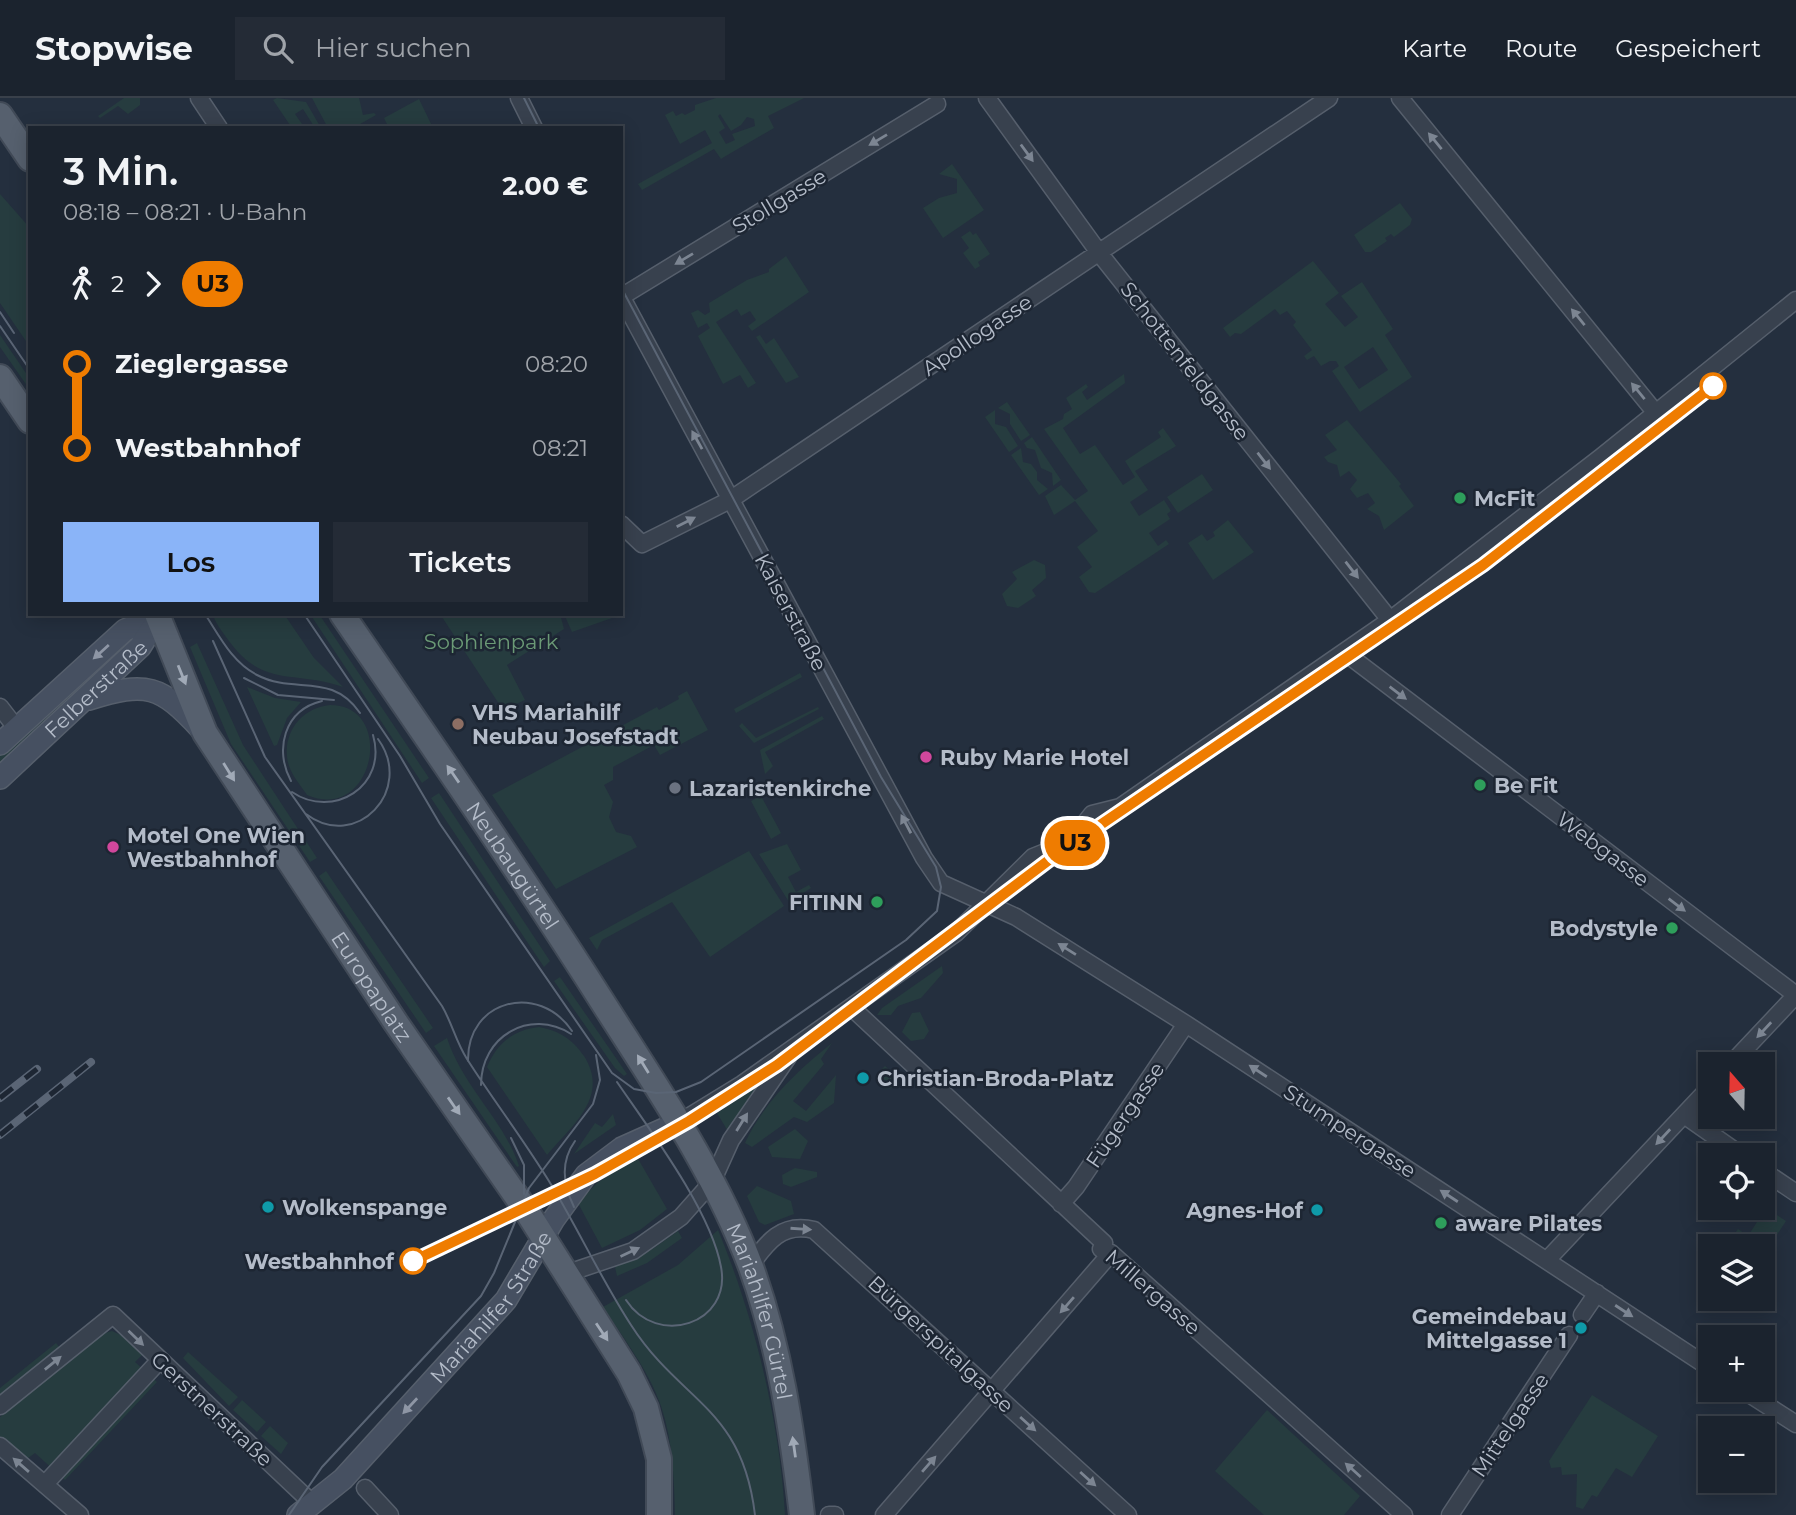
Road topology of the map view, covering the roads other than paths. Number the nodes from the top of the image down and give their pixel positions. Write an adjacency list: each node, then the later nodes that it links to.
1 (199, 98): 8 (street)
2 (519, 98): 9 (street)
3 (987, 98): 11 (street, Schottenfeldgasse, one-way to 11)
4 (1329, 98): 11 (street, Apollogasse)
5 (1400, 98): 16 (street, one-way to 5)
6 (937, 104): 12 (street, Stollgasse, one-way to 12)
7 (0, 115): 10 (main road)
8 (218, 126)
9 (533, 126)
10 (28, 156)
11 (1100, 254): 18 (street, Apollogasse); 24 (street, Schottenfeldgasse, one-way to 24)
12 (623, 296)
13 (1796, 300): 16 (street, Mariahilfer Straße)
14 (623, 301): 18 (street, Kaiserstraße, one-way to 14)
15 (0, 377): 17 (main road)
16 (1655, 412): 24 (street, Mariahilfer Straße)
17 (28, 418)
18 (730, 500): 19 (street, Apollogasse, one-way to 18); 32 (street, Kaiserstraße, one-way to 18)
19 (623, 526)
20 (157, 616): 28 (main road, Felberstraße, one-way to 28)
21 (158, 616): 26 (main road, Felberstraße)
22 (159, 616): 29 (main road, Europaplatz, one-way to 29)
23 (343, 616): 40 (main road, Neubaugürtel, one-way to 23)
24 (1390, 620): 25 (street, Mariahilfer Straße)
25 (1344, 652): 32 (street, Mariahilfer Straße); 33 (street, Webgasse, one-way to 33)
26 (85, 700): 29 (main road, Europaplatz); 31 (main road, Felberstraße)
27 (0, 707): 28 (street)
28 (17, 729): 30 (main road, Felberstraße)
29 (205, 733): 46 (main road, Europaplatz, one-way to 46)
30 (0, 744)
31 (0, 778)
32 (985, 903): 34 (street, Mariahilfer Straße); 35 (street, Stumpergasse, one-way to 32)
33 (1796, 995): 37 (street, one-way to 37)
34 (851, 1007): 36 (street, Mariahilfer Straße); 45 (street, Millergasse)
35 (1186, 1024): 45 (street, Fügergasse); 48 (street, Stumpergasse, one-way to 35)
36 (795, 1046): 40 (street, Mariahilfer Straße); 43 (street, Mariahilfer Straße, one-way to 36)
37 (1742, 1052)
38 (1698, 1100): 39 (street)
39 (1684, 1115): 41 (street); 48 (street, one-way to 48)
40 (680, 1122): 43 (main road, Mariahilfer Gürtel); 46 (main road, Mariahilfer Straße)
41 (1724, 1143)
42 (1775, 1179): 44 (street)
43 (712, 1182): 49 (main road, Mariahilfer Gürtel); 50 (street, Mariahilfer Straße, one-way to 43)
44 (1796, 1193)
45 (1061, 1204): 47 (street, Millergasse)
46 (542, 1238): 50 (main road); 63 (main road, Mariahilfer Straße, one-way to 63)
47 (1111, 1253): 56 (street, one-way to 56); 70 (street, Millergasse, one-way to 47)
48 (1547, 1260): 51 (street, Stumpergasse)
49 (750, 1266): 56 (street, Bürgerspitalgasse, one-way to 56); 67 (main road, Mariahilfer Gürtel, one-way to 49)
50 (565, 1275): 66 (main road, one-way to 66)
51 (1597, 1293): 52 (street); 55 (street, Stumpergasse, one-way to 55)
52 (1582, 1315)
53 (1569, 1335): 71 (street, Mittelgasse)
54 (160, 1360): 58 (street, Gerstnerstraße, one-way to 54); 61 (street); 63 (street, Gerstnerstraße)
55 (1698, 1360)
56 (993, 1392): 68 (street, one-way to 56); 69 (street, Bürgerspitalgasse, one-way to 69)
57 (1762, 1402): 59 (street)
58 (0, 1406)
59 (1796, 1424)
60 (0, 1446): 61 (street, one-way to 60)
61 (45, 1484): 64 (street)
62 (365, 1488): 65 (street)
63 (305, 1509)
64 (80, 1515)
65 (390, 1515)
66 (659, 1515)
67 (803, 1515)
68 (884, 1515)
69 (1128, 1515)
70 (1404, 1515)
71 (1450, 1515)

